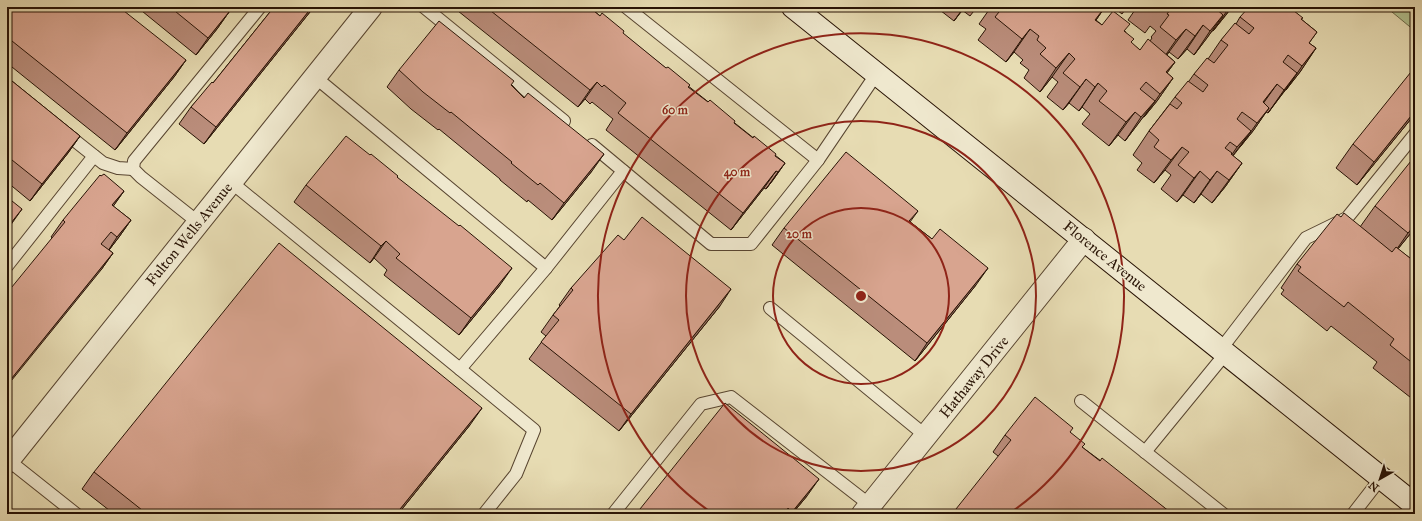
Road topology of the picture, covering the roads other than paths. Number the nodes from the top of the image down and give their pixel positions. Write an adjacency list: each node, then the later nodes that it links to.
1 (260, 7): 14 (lane)
2 (371, 7): 7 (street, Fulton Wells Avenue)
3 (424, 7): 9 (lane)
4 (626, 7): 13 (lane)
5 (794, 7): 6 (street, Florence Avenue)
6 (877, 73): 13 (lane); 18 (street, Florence Avenue)
7 (315, 77): 16 (street, Fulton Wells Avenue); 20 (lane)
8 (54, 123): 12 (lane)
9 (570, 127)
10 (1415, 134): 22 (lane)
11 (582, 137): 15 (lane)
12 (94, 156): 14 (lane); 19 (lane)
13 (818, 160): 15 (lane)
14 (133, 169): 17 (lane)
15 (623, 171): 20 (lane)
16 (231, 182): 17 (street, Fulton Wells Avenue); 23 (lane)
17 (199, 222): 27 (street, Fulton Wells Avenue)
18 (1084, 239): 22 (street, Florence Avenue); 25 (street, Hathaway Drive)
19 (7, 266)
20 (546, 268): 23 (lane)
21 (770, 308): 25 (lane)
22 (1223, 351): 26 (lane); 28 (street, Florence Avenue)
23 (460, 369): 32 (lane)
24 (1081, 401): 26 (lane)
25 (926, 436): 30 (street, Hathaway Drive)
26 (1145, 452): 34 (lane)
27 (8, 461): 31 (lane)
28 (1382, 478): 29 (street, Florence Avenue); 35 (lane)
29 (1415, 505)
30 (866, 509): 33 (lane)
31 (76, 514)
32 (484, 514)
33 (613, 514)
34 (1224, 514)
35 (1353, 514)

